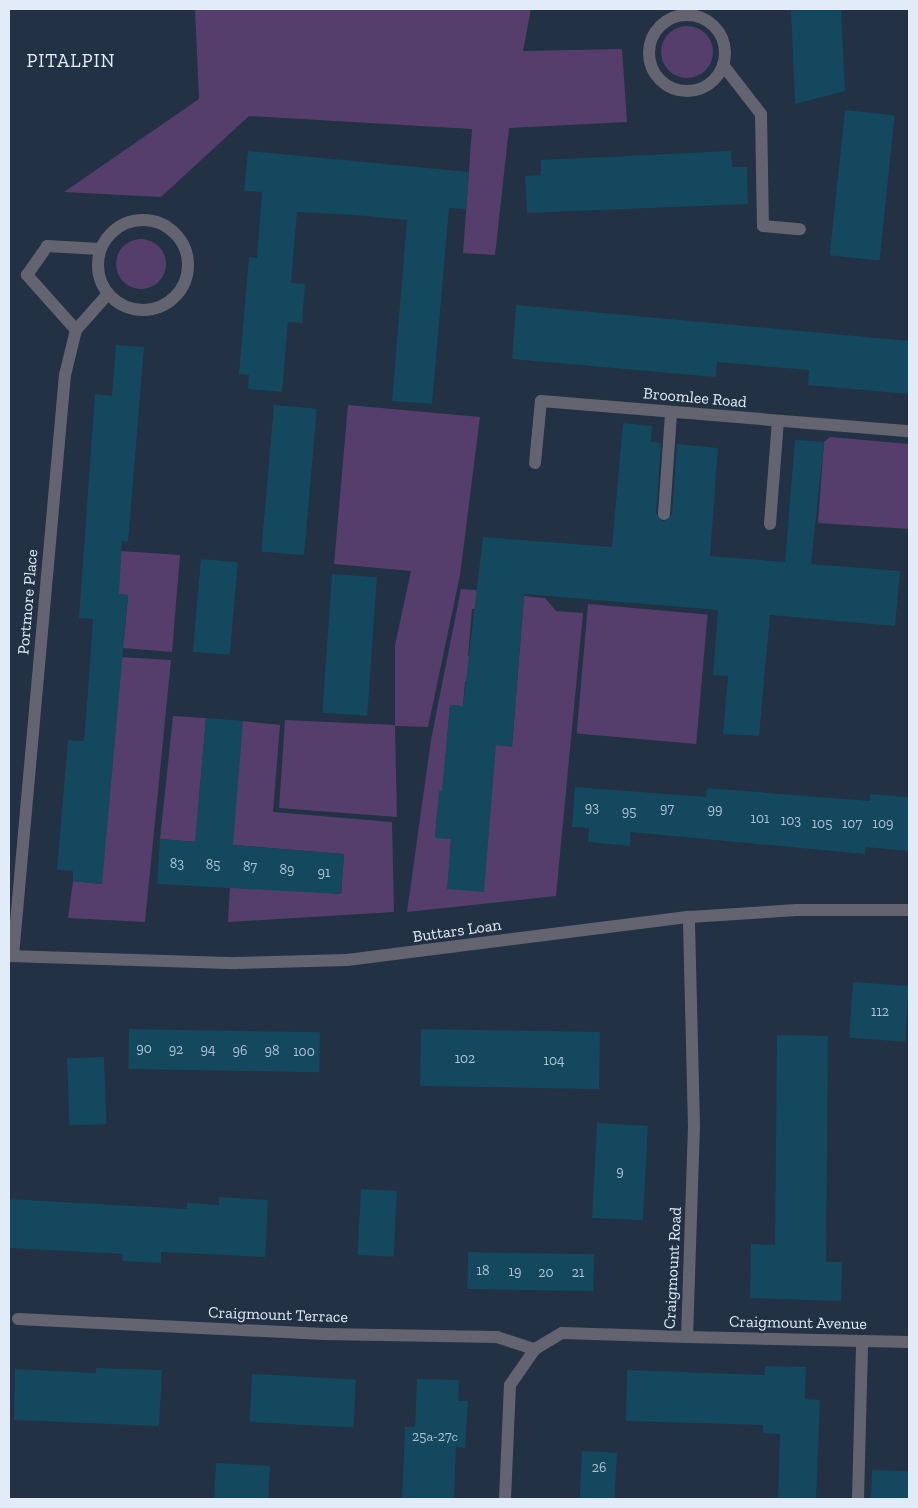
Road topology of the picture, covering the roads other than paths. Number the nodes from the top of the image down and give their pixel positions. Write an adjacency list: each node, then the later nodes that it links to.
1 (714, 9): 2 (street)
2 (710, 22): 3 (street); 3 (street)
3 (724, 65): 4 (street)
4 (800, 229)
5 (100, 249): 6 (street); 6 (street); 7 (street)
6 (108, 294): 7 (street, Portmore Place)
7 (76, 330): 16 (street, Portmore Place)
8 (671, 413): 9 (street, Broomlee Road); 11 (street, Broomlee Road); 12 (street)
9 (778, 421): 10 (street, Broomlee Road); 13 (street)
10 (909, 432)
11 (535, 463)
12 (664, 514)
13 (770, 524)
14 (909, 910): 15 (street, Buttars Loan)
15 (689, 917): 16 (street, Buttars Loan); 18 (street, Craigmount Road)
16 (11, 956)
17 (18, 1319): 21 (street, Craigmount Terrace)
18 (687, 1338): 19 (street, Craigmount Avenue); 21 (street, Craigmount Road)
19 (862, 1341): 20 (street, Craigmount Avenue); 23 (street)
20 (909, 1342)
21 (535, 1349): 22 (street, Craigmount Road)
22 (505, 1499)
23 (858, 1499)

